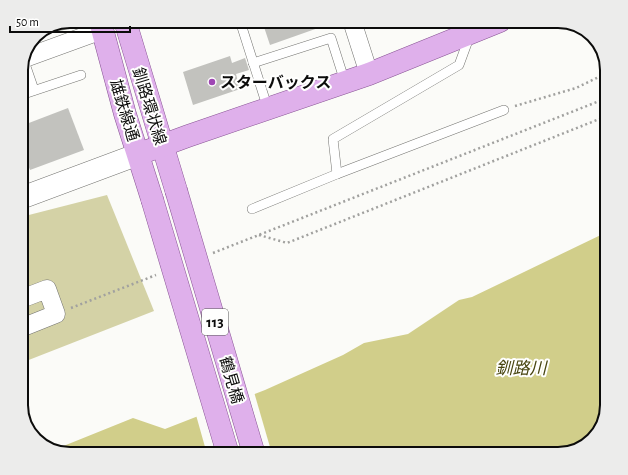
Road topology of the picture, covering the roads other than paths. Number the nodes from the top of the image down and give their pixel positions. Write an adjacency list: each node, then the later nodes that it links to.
1 (96, 28): 8 (street)
2 (102, 28): 19 (main road, 雄鉄線通 / 113)
3 (127, 28): 18 (main road, 釧路環状線 / 113)
4 (242, 28): 9 (lane)
5 (354, 28): 12 (street)
6 (482, 28): 7 (main road)
7 (471, 32): 12 (main road); 20 (lane)
8 (30, 56)
9 (253, 63): 13 (lane); 16 (lane)
10 (28, 73): 14 (lane)
11 (81, 74): 14 (lane)
12 (369, 74): 13 (main road)
13 (345, 82): 16 (main road)
14 (34, 90): 15 (lane)
15 (28, 92)
16 (268, 109): 18 (main road)
17 (504, 110): 20 (lane)
18 (162, 145): 19 (main road); 21 (main road, 釧路環状線 / 113)
19 (138, 154): 22 (street); 23 (main road, 雄鉄線通 / 113)
20 (337, 174): 24 (lane)
21 (176, 190): 28 (main road, 鶴見橋 / 113, bridge)
22 (28, 195)
23 (152, 199): 27 (main road, 鶴見橋 / 113, bridge)
24 (252, 209)
25 (28, 297): 26 (street)
26 (28, 325)
27 (226, 447)
28 (252, 447)

